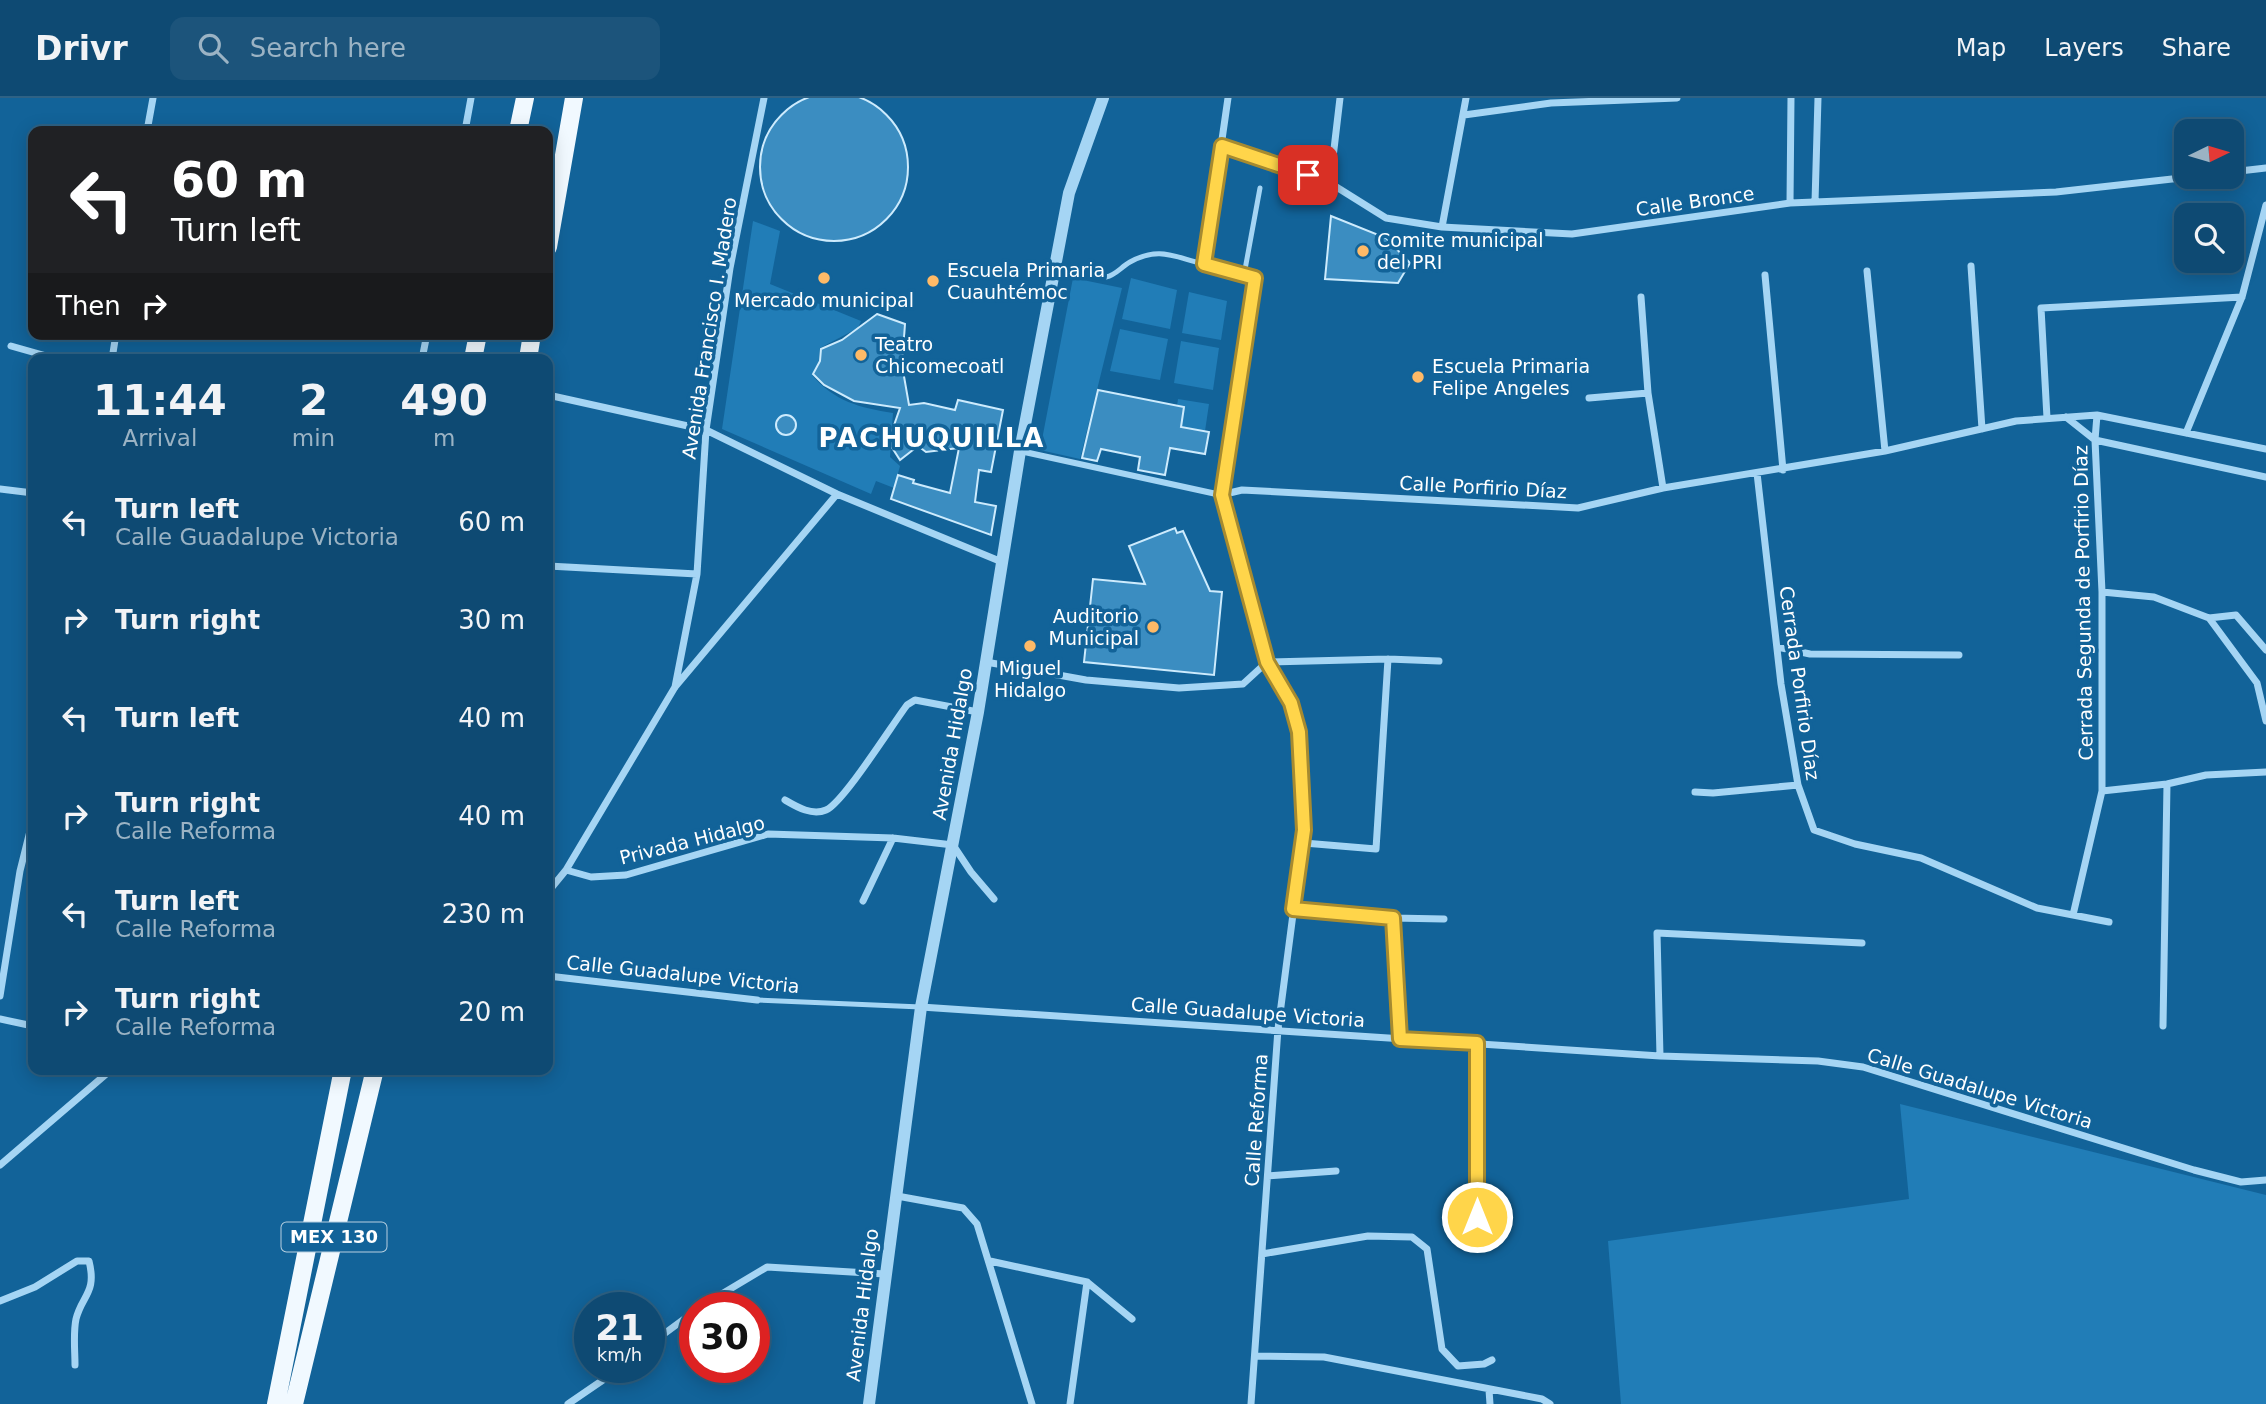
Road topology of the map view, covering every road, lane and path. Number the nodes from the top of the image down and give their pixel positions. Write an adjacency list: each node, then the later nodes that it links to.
1 (153, 98): 14 (street)
2 (471, 98): 15 (street)
3 (525, 98): 16 (main road)
4 (574, 98): 26 (main road)
5 (764, 98): 45 (street, Avenida Francisco I. Madero)
6 (1103, 98): 29 (street, Avenida Hidalgo)
7 (1228, 98): 17 (street)
8 (1340, 98): 21 (street)
9 (1466, 98): 13 (street)
10 (1677, 98): 13 (street)
11 (1791, 98): 24 (street)
12 (1818, 98): 23 (street)
13 (1464, 115): 27 (street)
14 (148, 126)
15 (466, 126)
16 (519, 126)
17 (1222, 146): 21 (street, Calle Bronce); 28 (street)
18 (2266, 168): 19 (street)
19 (2244, 171)
20 (2174, 179): 23 (street, Calle Bronce)
21 (1329, 183): 27 (street, Calle Bronce)
22 (1259, 188): 32 (lane)
23 (1815, 202): 24 (street, Calle Bronce)
24 (1790, 203): 27 (street, Calle Bronce)
25 (2266, 205): 35 (street)
26 (553, 218)
27 (1442, 227)
28 (1204, 264): 29 (lane); 32 (street)
29 (1056, 266): 49 (street, Avenida Hidalgo)
30 (1971, 266): 44 (street)
31 (1867, 271): 50 (street)
32 (1244, 275): 58 (street, Calle Reforma)
33 (1765, 275): 51 (street)
34 (1641, 297): 38 (street)
35 (2242, 297): 43 (street); 46 (street)
36 (11, 346): 37 (street)
37 (39, 354)
38 (1648, 393): 40 (street); 54 (street)
39 (553, 396): 45 (street)
40 (1589, 398)
41 (2097, 415): 42 (street, Calle Porfirio Díaz); 46 (street, Calle Porfirio Díaz); 47 (street, Cerrada Segunda de Porfirio Díaz)
42 (2066, 417): 43 (street, Calle Porfirio Díaz); 47 (street)
43 (2047, 418): 44 (street, Calle Porfirio Díaz)
44 (1982, 429): 50 (street, Calle Porfirio Díaz)
45 (706, 430): 57 (street); 61 (street, Avenida Francisco I. Madero)
46 (2186, 433): 48 (street, Calle Porfirio Díaz)
47 (2095, 440): 53 (street); 62 (street, Cerrada Segunda de Porfirio Díaz)
48 (2266, 449)
49 (1020, 451): 58 (street, Calle Porfirio Díaz); 59 (street, Avenida Hidalgo)
50 (1885, 451): 51 (street, Calle Porfirio Díaz)
51 (1783, 470): 52 (street, Calle Porfirio Díaz)
52 (1758, 473): 54 (street, Calle Porfirio Díaz); 64 (street, Cerrada Porfirio Díaz)
53 (2266, 478)
54 (1663, 488): 58 (street, Calle Porfirio Díaz)
55 (0, 489): 56 (street)
56 (28, 492)
57 (837, 494): 59 (street); 73 (street)
58 (1222, 495): 69 (street, Calle Reforma)
59 (1002, 562): 70 (street, Avenida Hidalgo)
60 (553, 566): 61 (street)
61 (697, 574): 73 (street, Avenida Francisco I. Madero)
62 (2102, 592): 63 (street); 79 (street, Cerrada Segunda de Porfirio Díaz)
63 (2209, 618): 65 (street); 72 (street)
64 (1777, 647): 66 (street); 78 (street, Cerrada Porfirio Díaz)
65 (2266, 650)
66 (1959, 655)
67 (1388, 659): 68 (street); 69 (street); 84 (street)
68 (1439, 661)
69 (1267, 662): 70 (street); 84 (street, Calle Reforma)
70 (986, 663): 74 (street, Avenida Hidalgo)
71 (2266, 682): 72 (street)
72 (2257, 683): 75 (street)
73 (675, 687): 86 (street)
74 (978, 712): 81 (street); 85 (street, Avenida Hidalgo)
75 (2266, 721)
76 (2266, 772): 77 (street)
77 (2167, 784): 79 (street); 102 (street)
78 (1797, 785): 80 (street); 91 (street, Cerrada Porfirio Díaz)
79 (2102, 791): 91 (street)
80 (1695, 792)
81 (785, 800)
82 (892, 838): 85 (street, Privada Hidalgo); 86 (street, Privada Hidalgo); 89 (street)
83 (28, 839): 97 (street)
84 (1304, 843): 90 (street, Calle Reforma)
85 (953, 845): 88 (street); 99 (street, Avenida Hidalgo)
86 (566, 870): 87 (street)
87 (553, 886)
88 (994, 899)
89 (863, 901)
90 (1293, 909): 92 (street); 103 (street, Calle Reforma)
91 (2073, 915): 94 (street)
92 (1393, 918): 93 (street); 104 (street)
93 (1444, 919)
94 (2109, 922)
95 (1862, 943): 106 (street)
96 (553, 977): 98 (street, Calle Guadalupe Victoria)
97 (0, 994)
98 (757, 1000): 99 (lane, Calle Guadalupe Victoria)
99 (921, 1007): 103 (street, Calle Guadalupe Victoria); 114 (street, Avenida Hidalgo)
100 (0, 1019): 101 (street)
101 (28, 1025)
102 (2163, 1026)
103 (1278, 1029): 104 (street, Calle Guadalupe Victoria); 112 (street, Calle Reforma)
104 (1400, 1039): 105 (street, Calle Guadalupe Victoria)
105 (1477, 1043): 106 (street, Calle Guadalupe Victoria); 115 (street)
106 (1660, 1056): 113 (street, Calle Guadalupe Victoria)
107 (105, 1075): 110 (street)
108 (342, 1075): 129 (main road, MEX 130)
109 (374, 1075): 130 (main road, MEX 130)
110 (0, 1165)
111 (1336, 1171): 112 (street)
112 (1268, 1176): 116 (street, Calle Reforma)
113 (2266, 1180)
114 (897, 1196): 117 (street); 118 (street, Avenida Hidalgo)
115 (1477, 1217)
116 (1262, 1254): 123 (street, Calle Reforma); 124 (street)
117 (990, 1261): 119 (street); 133 (street)
118 (885, 1274): 120 (street); 132 (street, Avenida Hidalgo)
119 (1087, 1282): 122 (street); 134 (street)
120 (725, 1292)
121 (0, 1301): 125 (street)
122 (1132, 1319)
123 (1255, 1356): 127 (street); 135 (street, Calle Reforma)
124 (1492, 1360)
125 (75, 1365)
126 (601, 1383): 128 (street)
127 (1489, 1390): 136 (street); 137 (street)
128 (577, 1401): 131 (street)
129 (276, 1404)
130 (294, 1404)
131 (568, 1404)
132 (869, 1404)
133 (1032, 1404)
134 (1070, 1404)
135 (1251, 1404)
136 (1490, 1404)
137 (1550, 1404)

